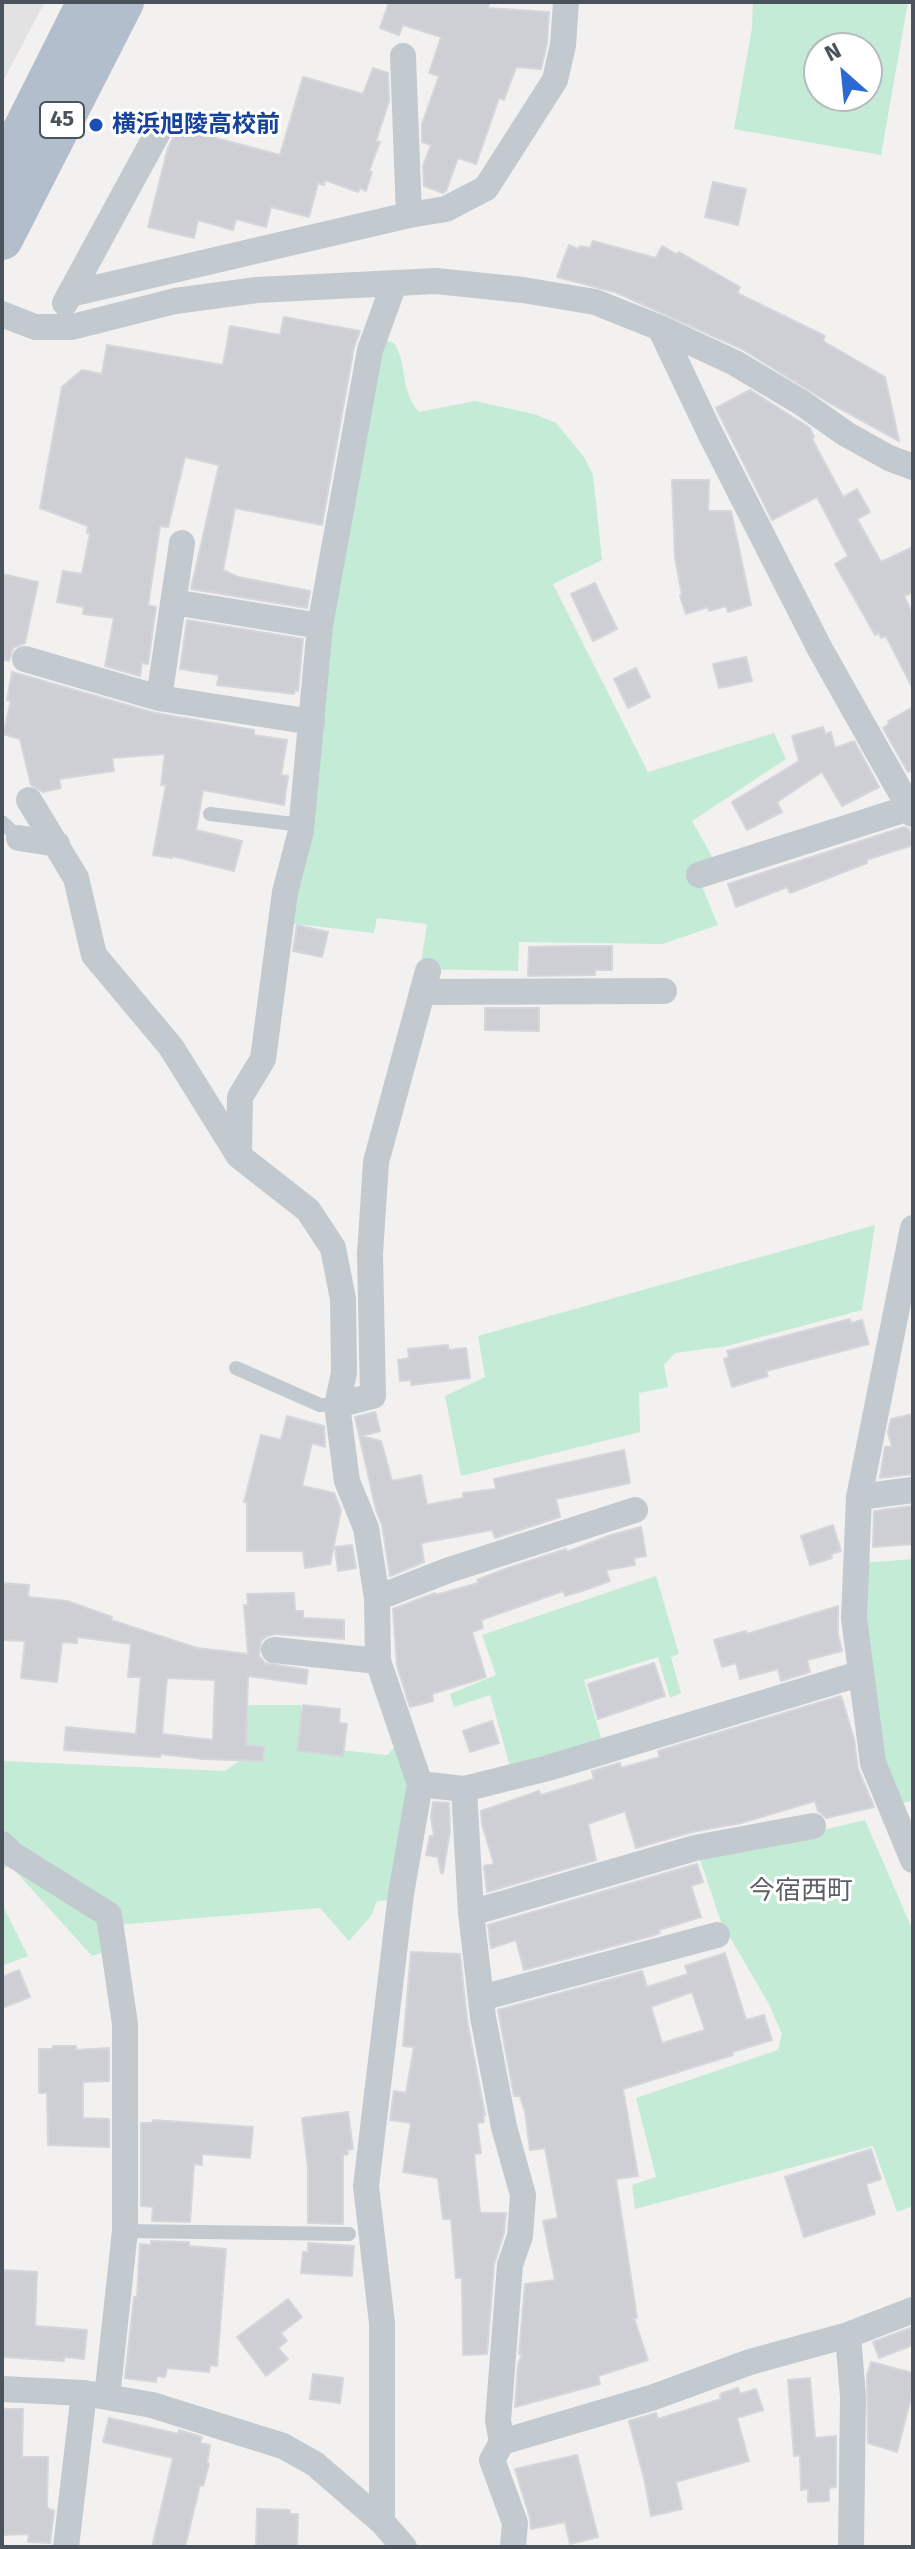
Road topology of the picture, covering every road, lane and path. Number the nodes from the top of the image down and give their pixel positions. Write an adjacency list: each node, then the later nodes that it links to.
1 (88, 2): 6 (main road, 45)
2 (123, 2): 8 (main road, 45)
3 (566, 2): 7 (street)
4 (403, 56): 7 (street)
5 (163, 123): 10 (street)
6 (2, 173)
7 (409, 215): 10 (street)
8 (2, 239)
9 (394, 284): 12 (street); 13 (street); 17 (street)
10 (70, 294): 12 (street)
11 (2, 314): 12 (street)
12 (52, 328)
13 (660, 328): 14 (street); 22 (street)
14 (913, 467)
15 (182, 543): 16 (street)
16 (173, 602): 17 (street); 19 (street)
17 (320, 626): 20 (street)
18 (25, 659): 19 (street)
19 (159, 698): 20 (street)
20 (312, 722): 24 (street)
21 (29, 800): 26 (street)
22 (911, 811): 27 (street)
23 (210, 814): 24 (lane)
24 (302, 825): 29 (street)
25 (10, 830): 26 (street)
26 (57, 844): 29 (street)
27 (699, 875)
28 (664, 991): 33 (street)
29 (239, 1156): 33 (street)
30 (913, 1228): 31 (street)
31 (907, 1279): 35 (street)
32 (236, 1368): 33 (lane)
33 (337, 1405): 37 (street)
34 (913, 1490): 35 (street)
35 (859, 1497): 40 (street)
36 (635, 1510): 37 (street)
37 (377, 1598): 39 (street)
38 (274, 1650): 39 (street)
39 (378, 1661): 41 (street)
40 (859, 1674): 42 (street); 45 (street)
41 (420, 1784): 42 (street); 56 (street)
42 (464, 1789): 46 (street)
43 (813, 1826): 46 (street)
44 (2, 1844): 49 (street)
45 (913, 1860)
46 (471, 1913): 48 (street)
47 (717, 1935): 48 (street)
48 (481, 1998): 55 (street)
49 (125, 2231): 50 (lane); 54 (street)
50 (349, 2234)
51 (913, 2310): 52 (street)
52 (848, 2335): 55 (street); 60 (street)
53 (2, 2389): 54 (street)
54 (95, 2395): 56 (street); 57 (street)
55 (502, 2442): 59 (street)
56 (382, 2522): 58 (street)
57 (66, 2547)
58 (404, 2547)
59 (513, 2547)
60 (851, 2547)

